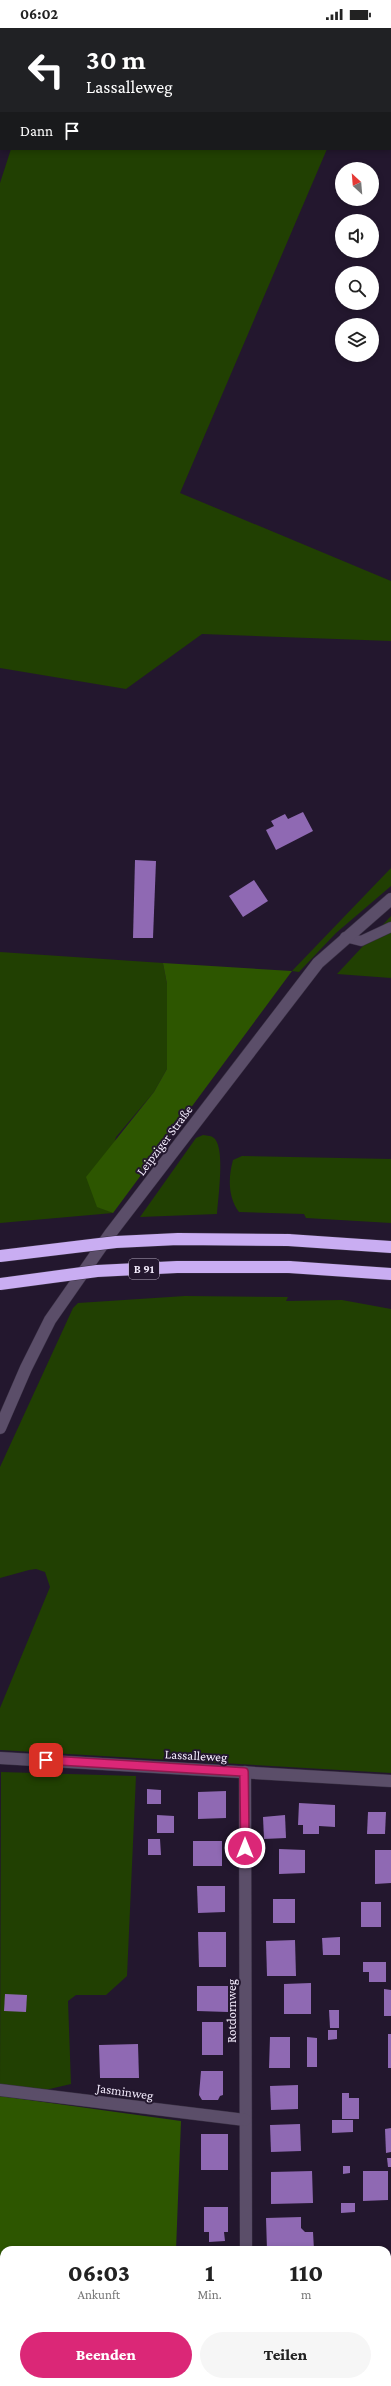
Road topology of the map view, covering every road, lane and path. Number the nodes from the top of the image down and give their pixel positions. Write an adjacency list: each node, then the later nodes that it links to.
1 (391, 898): 3 (street, Leipziger Straße)
2 (391, 927): 3 (lane)
3 (345, 937): 8 (street, Leipziger Straße)
4 (391, 1247): 5 (highway, B 91, bridge)
5 (0, 1256)
6 (391, 1274): 7 (highway, B 91, bridge)
7 (0, 1284)
8 (0, 1428)
9 (0, 1758): 10 (street, Lassalleweg)
10 (244, 1772): 11 (street, Lassalleweg); 13 (street, Rotdornweg)
11 (391, 1781)
12 (0, 2090): 13 (street, Jasminweg)
13 (245, 2120): 14 (street, Rotdornweg)
14 (246, 2246)

